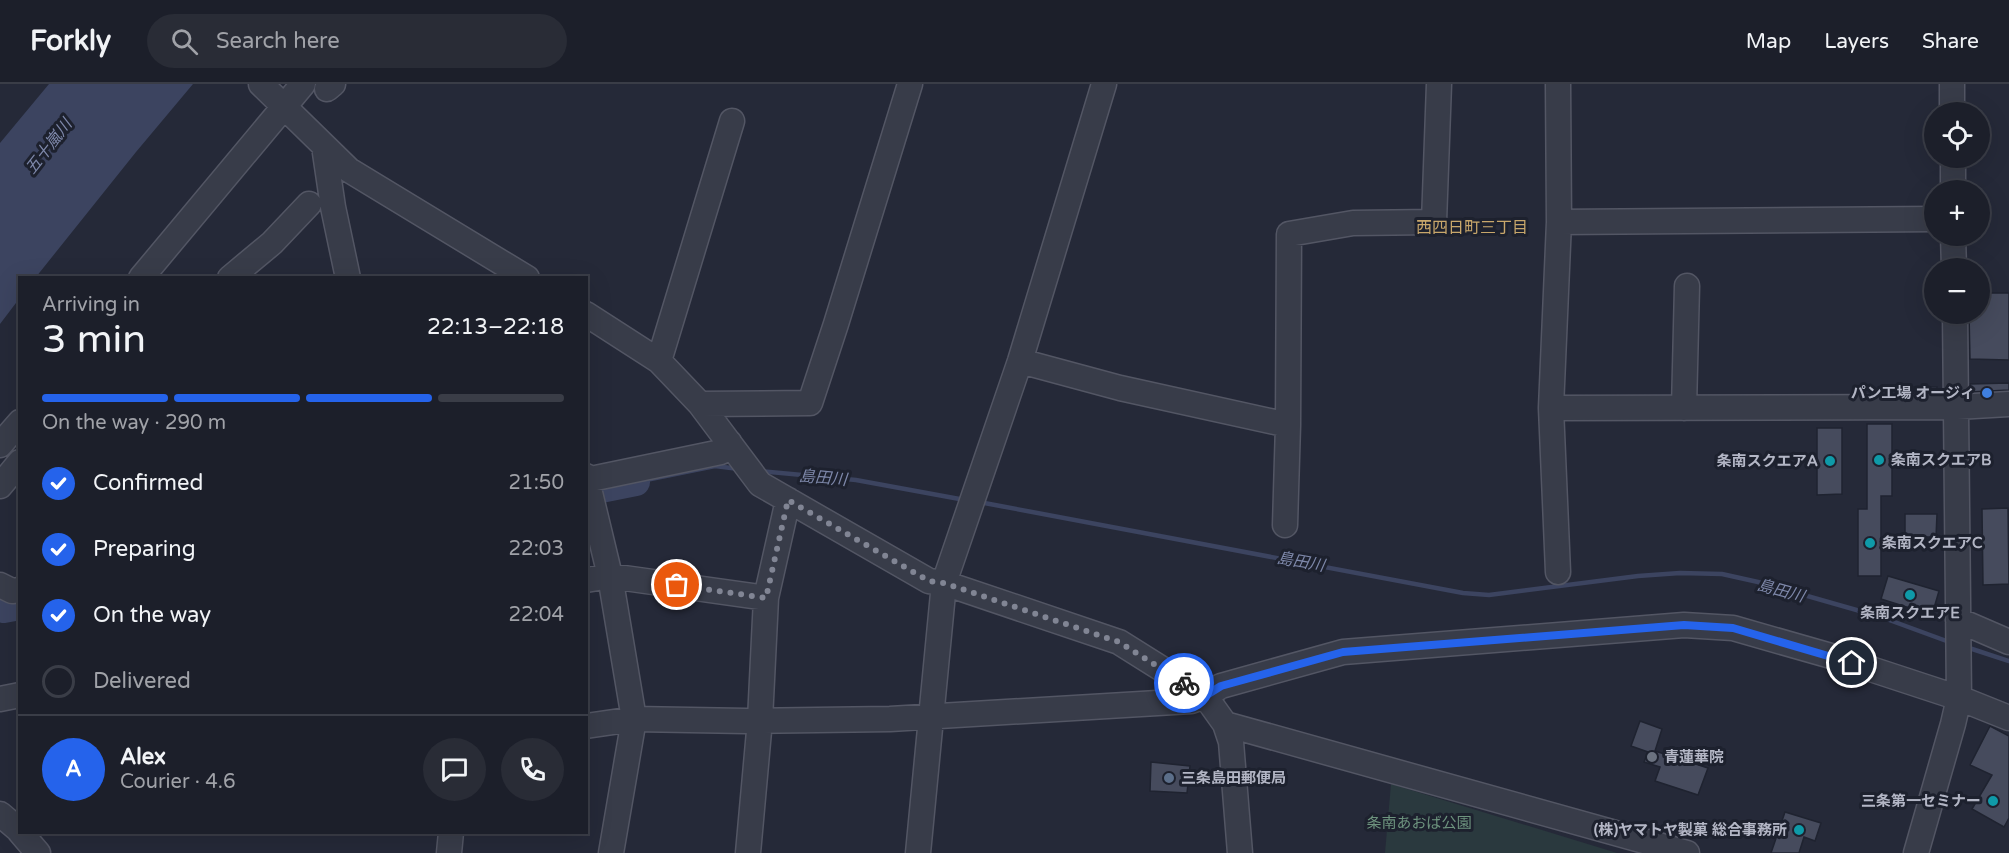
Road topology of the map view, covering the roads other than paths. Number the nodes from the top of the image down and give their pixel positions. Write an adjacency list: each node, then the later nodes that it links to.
1 (303, 84): 7 (street)
2 (910, 84): 23 (street)
3 (1104, 84): 22 (street)
4 (1439, 84): 29 (street)
5 (1558, 84): 13 (street)
6 (1952, 84): 8 (street)
7 (273, 97): 10 (street); 14 (street)
8 (1952, 102)
9 (732, 121): 21 (street)
10 (324, 146): 16 (street); 17 (street)
11 (309, 204): 15 (street)
12 (1924, 219): 13 (street)
13 (1559, 222): 26 (street)
14 (142, 276)
15 (232, 276)
16 (348, 276)
17 (524, 276)
18 (1687, 286): 27 (street)
19 (588, 317): 21 (street)
20 (1955, 324): 25 (street)
21 (659, 361): 23 (street)
22 (1020, 361): 29 (street); 41 (street)
23 (700, 404): 30 (street)
24 (2009, 404): 25 (street)
25 (1957, 406): 27 (street); 45 (street)
26 (1551, 408): 27 (street); 38 (street)
27 (1684, 408)
28 (18, 424): 31 (street)
29 (1288, 425): 37 (street)
30 (729, 442): 33 (street); 36 (street)
31 (0, 446)
32 (18, 463): 35 (street)
33 (588, 478)
34 (588, 482): 39 (street)
35 (0, 486)
36 (788, 500): 41 (street); 44 (street)
37 (1285, 525)
38 (1558, 572)
39 (610, 576): 40 (street); 44 (street); 53 (street)
40 (588, 580)
41 (944, 583): 48 (street); 51 (street)
42 (0, 585): 43 (street)
43 (18, 590)
44 (766, 598): 54 (street)
45 (1958, 620): 46 (street); 49 (street)
46 (2009, 642)
47 (18, 695): 50 (street)
48 (1205, 696): 49 (street); 51 (street); 55 (street)
49 (1959, 698): 52 (street); 66 (street)
50 (0, 699)
51 (931, 717): 54 (street); 63 (street)
52 (2009, 718)
53 (634, 719): 54 (street); 56 (street); 61 (street)
54 (760, 720): 62 (street)
55 (1225, 724): 64 (street); 65 (street)
56 (588, 726)
57 (22, 834): 59 (street)
58 (451, 834): 60 (street)
59 (38, 853)
60 (449, 853)
61 (611, 853)
62 (748, 853)
63 (918, 853)
64 (1240, 853)
65 (1687, 853)
66 (1916, 853)

